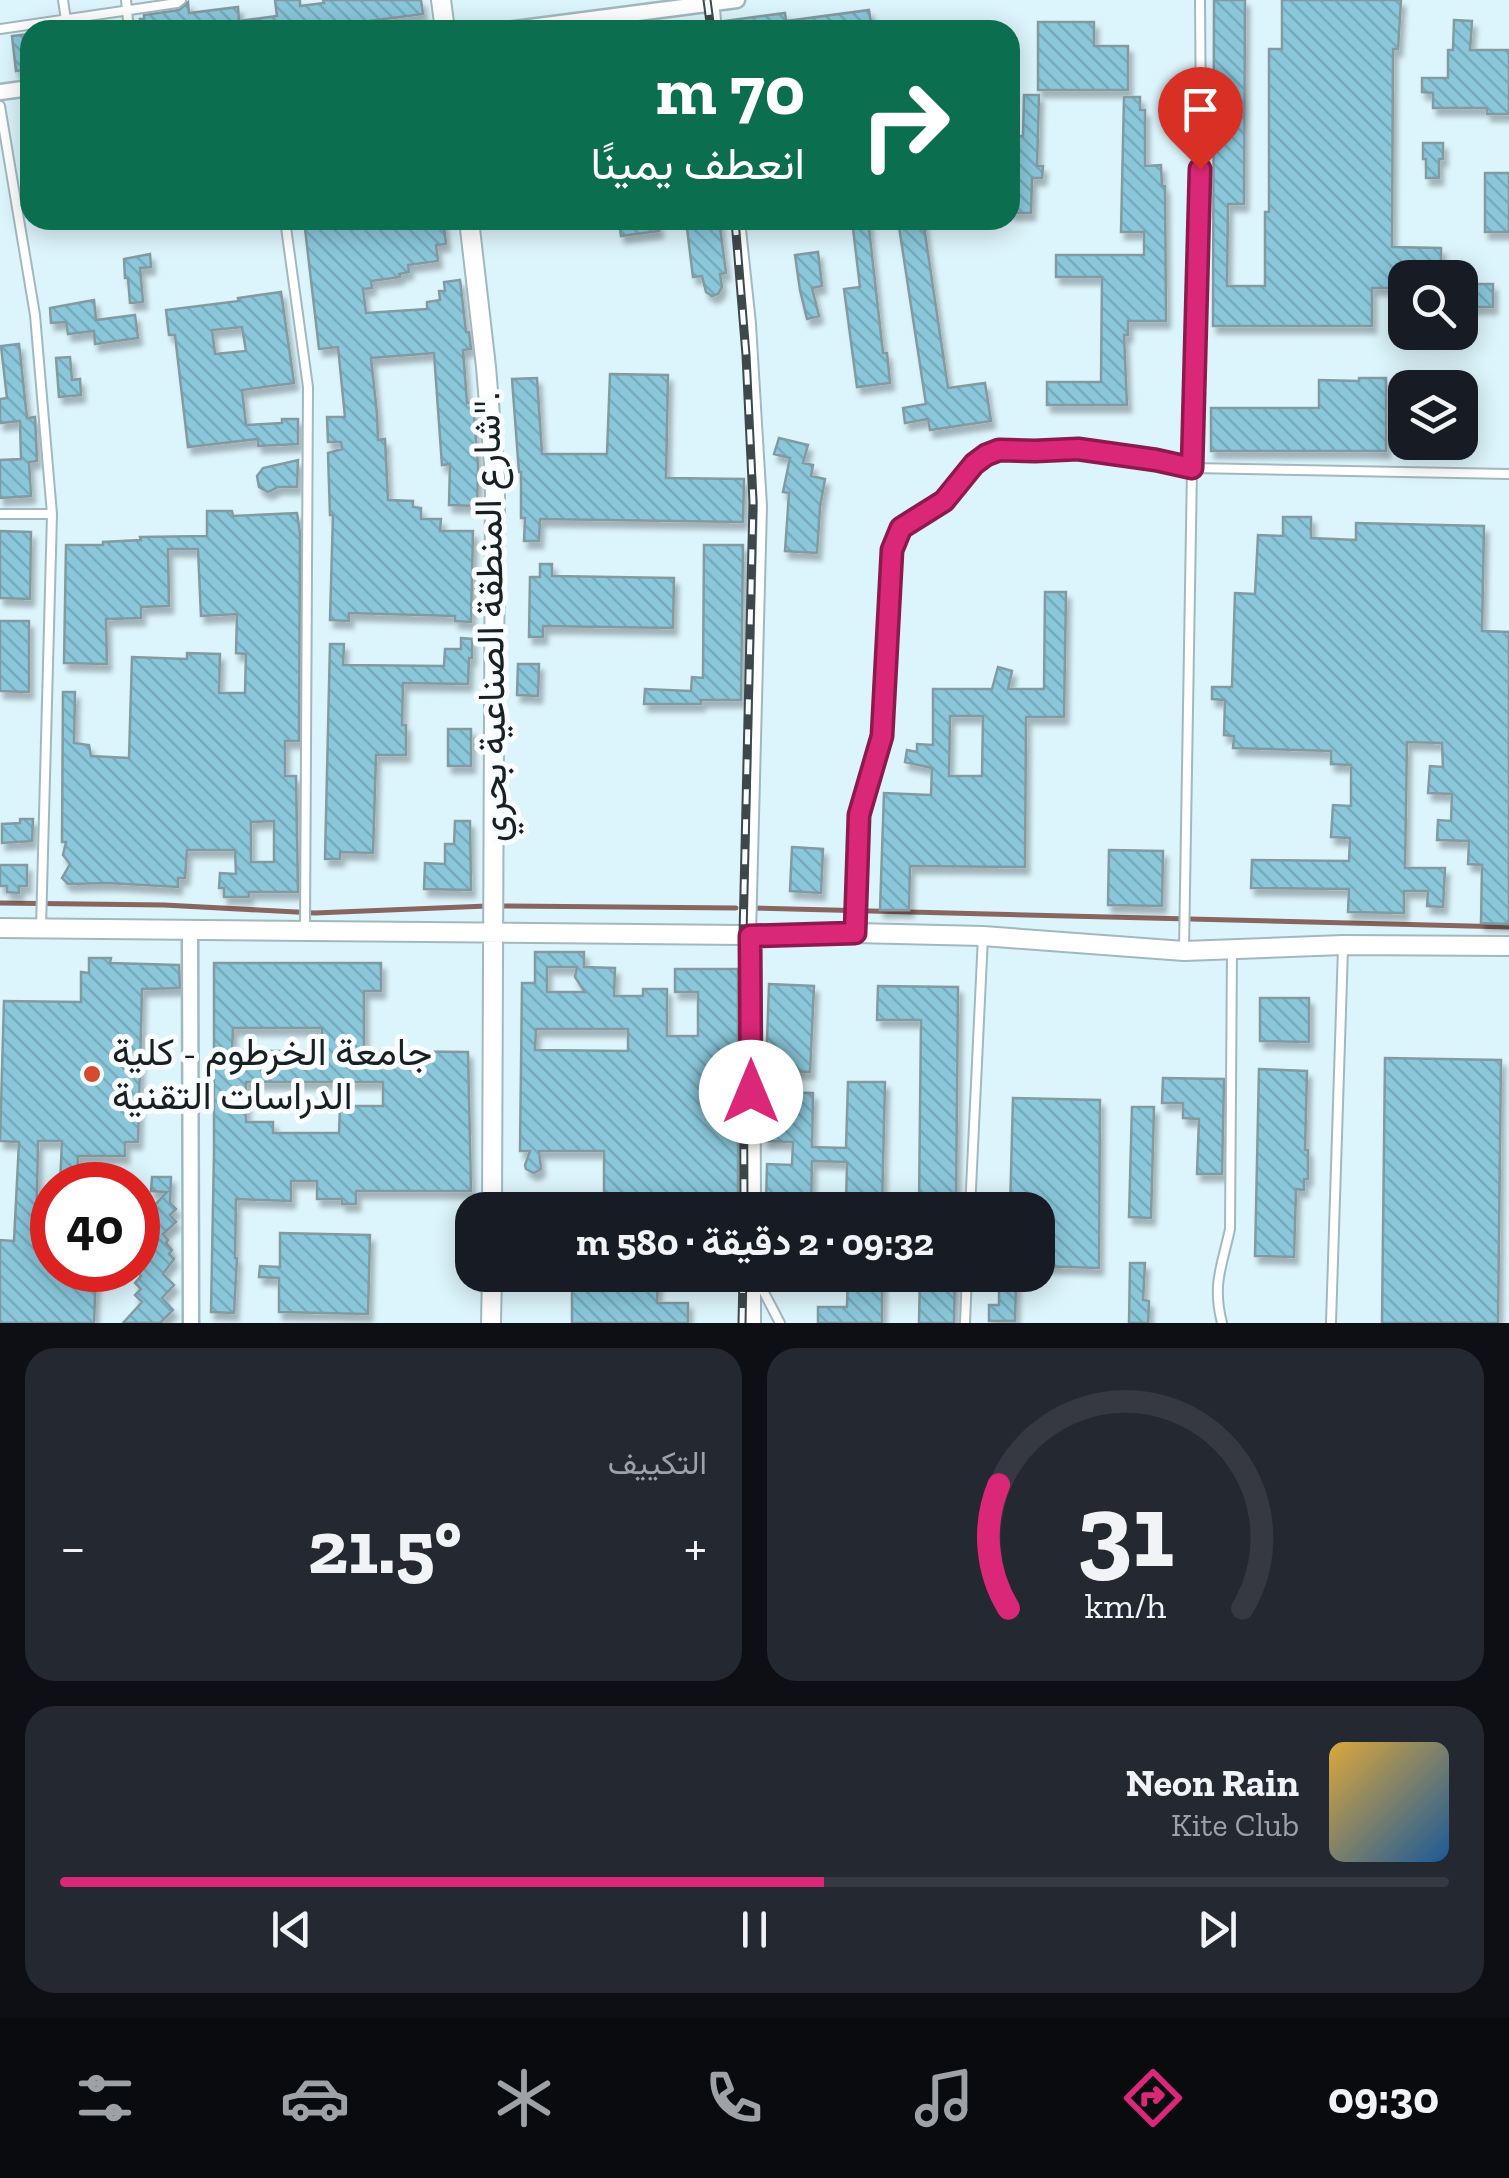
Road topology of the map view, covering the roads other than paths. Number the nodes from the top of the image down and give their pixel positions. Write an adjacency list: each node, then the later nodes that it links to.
1 (63, 0): 8 (lane)
2 (126, 0): 7 (lane)
3 (181, 0): 7 (lane)
4 (737, 0): 6 (street)
5 (1200, 0): 17 (lane)
6 (714, 2): 10 (street)
7 (128, 10): 8 (lane); 9 (lane)
8 (66, 20)
9 (128, 20)
10 (581, 20)
11 (0, 106): 12 (lane)
12 (20, 225)
13 (21, 230): 20 (lane)
14 (286, 230): 22 (lane)
15 (470, 230): 26 (street, شارع المنطقة الصناعية بحري".)
16 (741, 230): 27 (lane)
17 (1192, 468): 18 (lane); 23 (lane); 32 (lane)
18 (1509, 474)
19 (0, 514): 20 (lane)
20 (52, 514): 21 (lane)
21 (41, 920): 24 (street); 25 (street)
22 (306, 924): 25 (street); 26 (street)
23 (855, 925): 27 (street); 28 (street)
24 (0, 928)
25 (190, 931): 40 (street)
26 (492, 934): 27 (street); 33 (street, شارع المنطقة الصناعية بحري".)
27 (750, 936): 34 (street)
28 (984, 936): 32 (street); 35 (lane)
29 (1343, 945): 30 (street); 31 (street); 46 (lane)
30 (1509, 946)
31 (1232, 948): 32 (street); 45 (lane)
32 (1184, 951)
33 (492, 1192)
34 (751, 1192)
35 (971, 1192)
36 (492, 1292): 41 (street)
37 (752, 1292): 42 (street)
38 (763, 1292): 43 (lane)
39 (966, 1292): 44 (lane)
40 (191, 1323)
41 (492, 1323)
42 (751, 1323)
43 (780, 1323)
44 (965, 1323)
45 (1222, 1323)
46 (1331, 1323)

